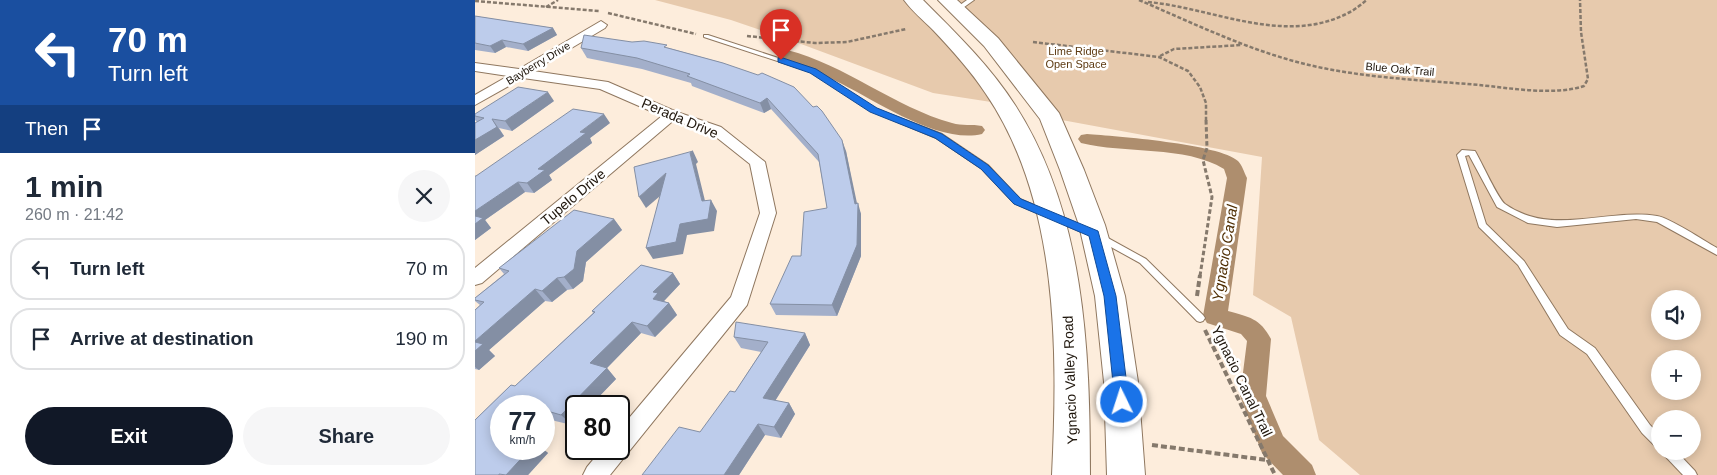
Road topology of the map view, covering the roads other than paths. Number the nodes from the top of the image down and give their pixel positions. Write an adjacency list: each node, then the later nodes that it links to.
1 (913, 0): 9 (highway, Ygnacio Valley Road)
2 (959, 3): 10 (highway)
3 (601, 25): 6 (street, Bayberry Drive)
4 (706, 36): 9 (lane)
5 (475, 68): 6 (street, Perada Drive)
6 (519, 73): 7 (street, Bayberry Drive); 8 (street, Perada Drive)
7 (475, 101)
8 (672, 116): 12 (street, Tupelo Drive); 14 (street, Perada Drive)
9 (1048, 214): 10 (lane); 20 (highway, Ygnacio Valley Road)
10 (1094, 234): 13 (lane); 16 (highway)
11 (1717, 252): 15 (lane)
12 (475, 278)
13 (1199, 318)
14 (630, 433)
15 (1651, 434)
16 (1126, 458)
17 (608, 460): 19 (street, Perada Drive)
18 (1677, 460): 21 (lane)
19 (595, 475)
20 (1071, 475)
21 (1691, 475)

